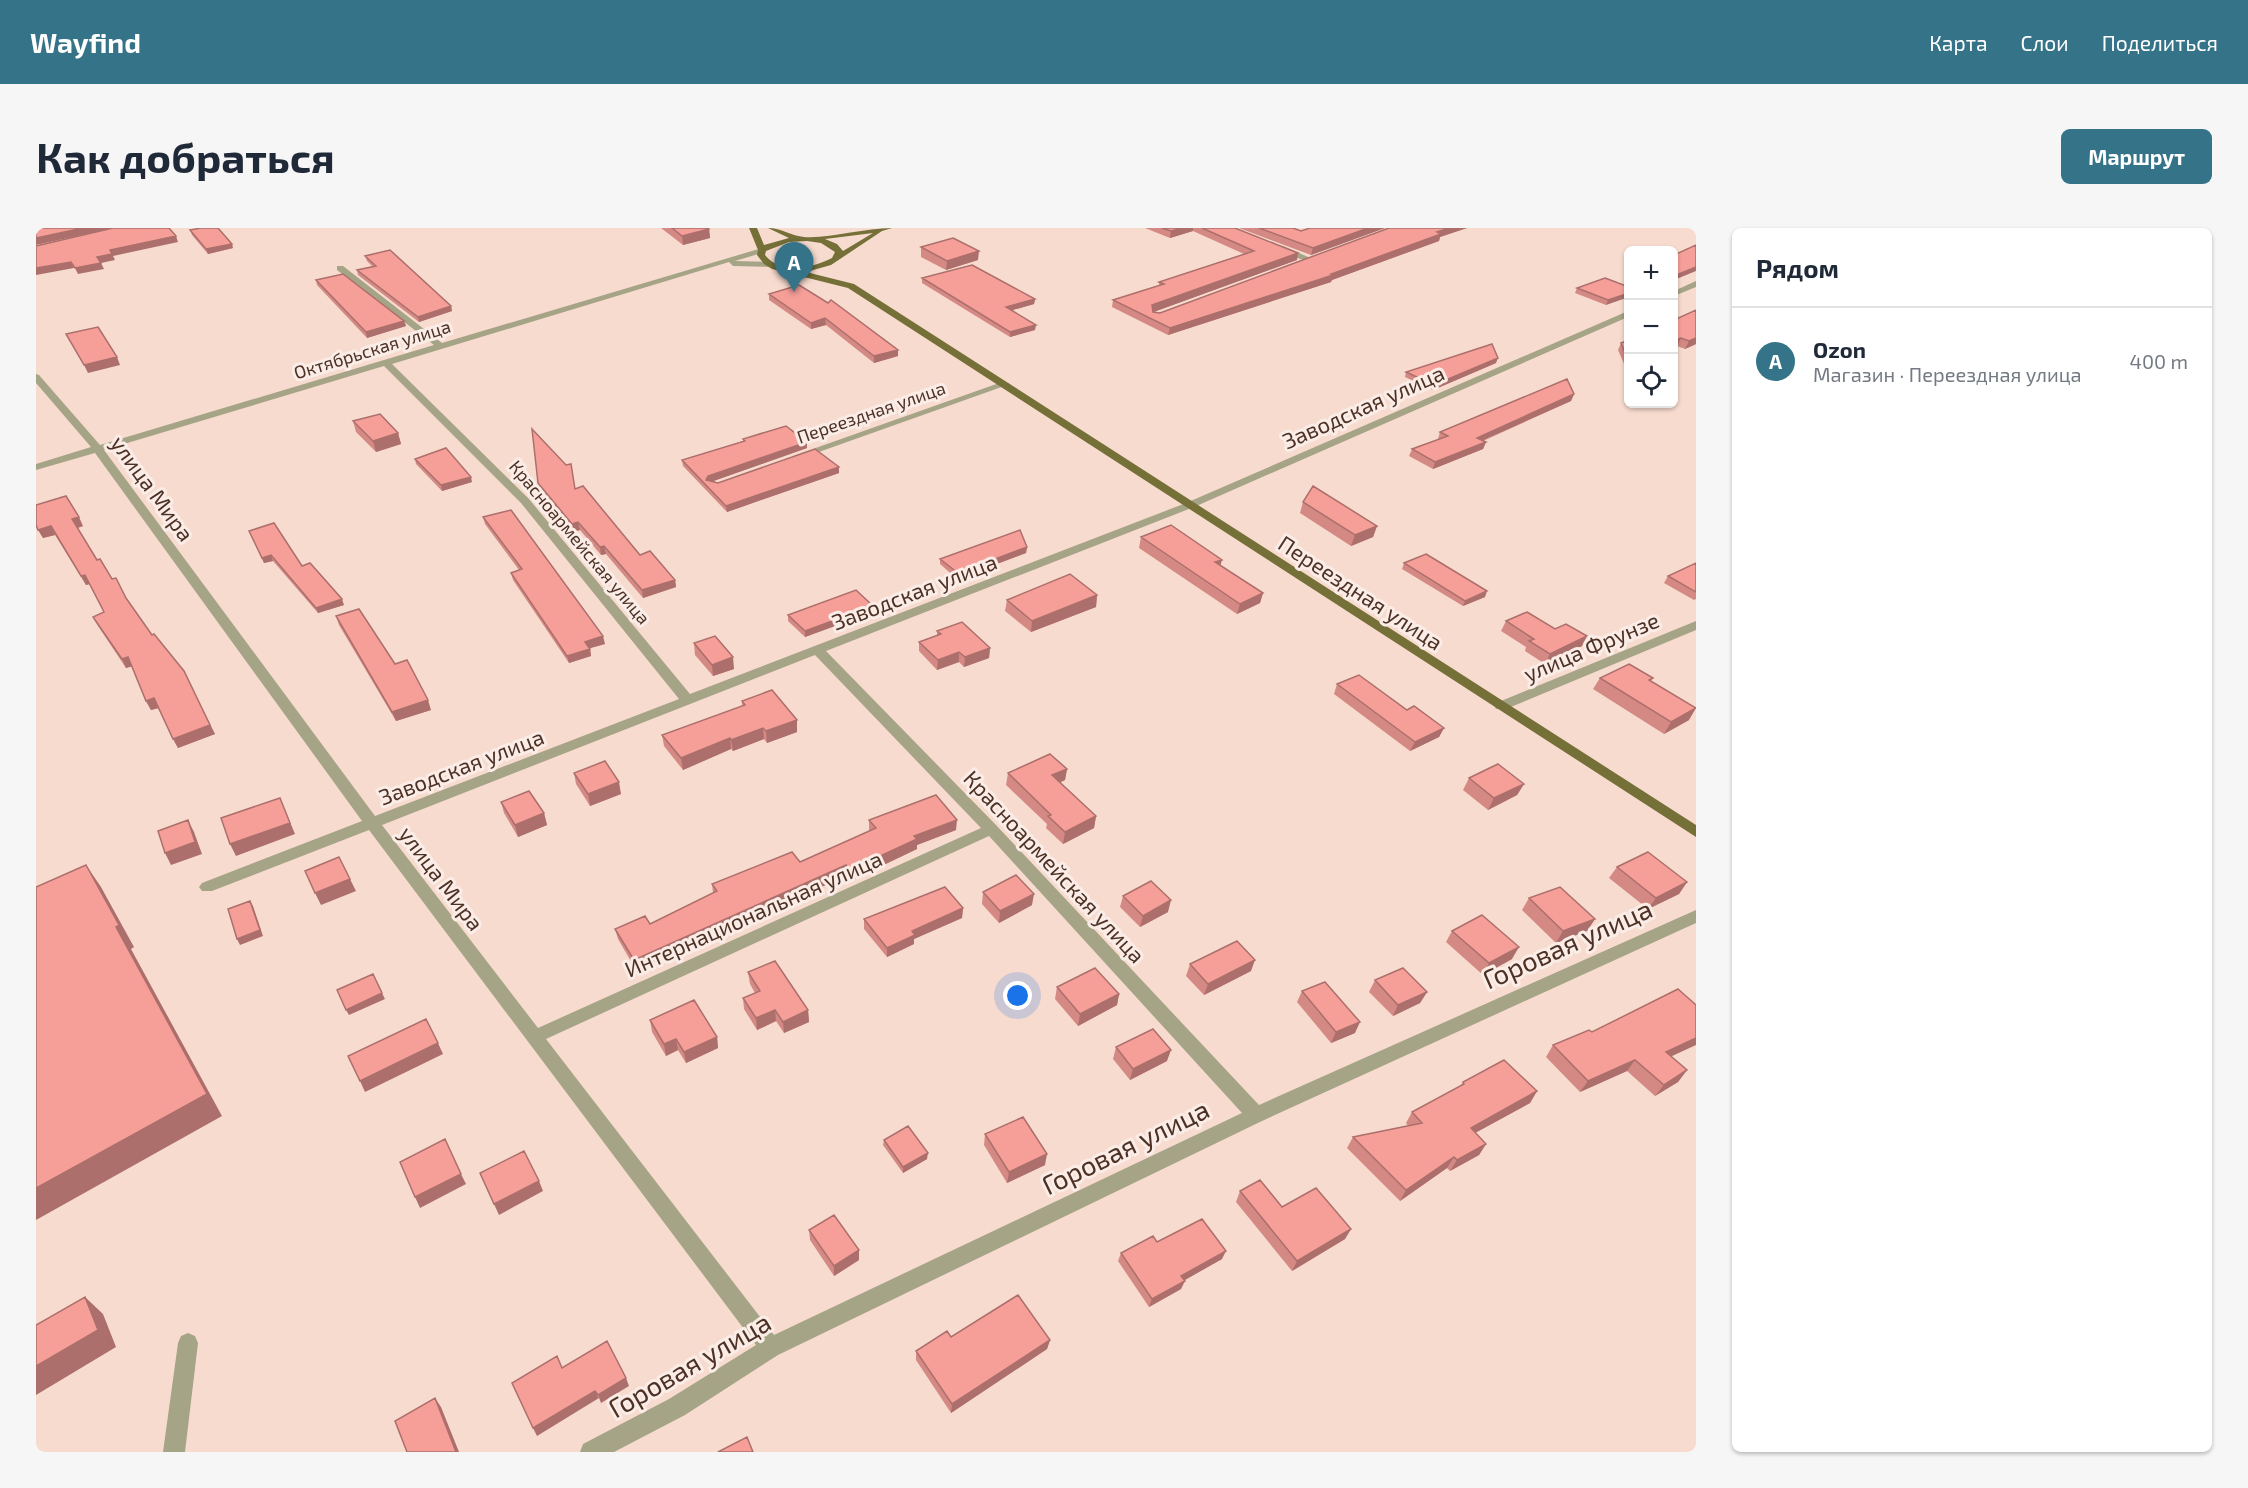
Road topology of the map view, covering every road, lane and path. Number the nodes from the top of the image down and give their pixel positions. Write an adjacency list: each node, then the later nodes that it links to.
1 (753, 228): 6 (main road)
2 (772, 228): 4 (main road)
3 (886, 228): 4 (main road); 9 (main road)
4 (803, 239): 6 (main road); 9 (main road, Переездная улица)
5 (1269, 244): 8 (street)
6 (762, 250): 10 (street, Октябрьская улица); 12 (main road)
7 (1322, 256): 8 (street)
8 (1311, 260): 11 (street)
9 (834, 261): 14 (main road); 16 (main road, Переездная улица)
10 (718, 262): 12 (street, Октябрьская улица); 19 (street, Октябрьская улица)
11 (1300, 264)
12 (771, 265): 14 (main road)
13 (340, 268): 19 (street)
14 (782, 268): 16 (main road, Переездная улица)
15 (1696, 284): 17 (street)
16 (851, 286): 22 (main road, Переездная улица)
17 (1678, 292)
18 (1624, 316): 26 (street, Заводская улица)
19 (441, 346): 20 (street, Октябрьская улица)
20 (387, 363): 23 (street, Октябрьская улица); 29 (street, Красноармейская улица)
21 (36, 376): 23 (street, улица Мира)
22 (1005, 384): 24 (street, Переездная улица); 26 (main road, Переездная улица)
23 (96, 447): 25 (street, Октябрьская улица); 31 (street, улица Мира)
24 (781, 461)
25 (36, 467)
26 (1190, 505): 28 (street, Заводская улица); 30 (main road, Переездная улица)
27 (1696, 625): 30 (street, улица Фрунзе)
28 (818, 651): 29 (street, Заводская улица); 32 (street, Красноармейская улица)
29 (687, 700): 31 (street, Заводская улица)
30 (1501, 706): 33 (main road, Переездная улица)
31 (372, 823): 34 (street, Заводская улица); 36 (street, улица Мира)
32 (991, 829): 36 (street, Интернациональная улица); 37 (street, Красноармейская улица)
33 (1696, 831)
34 (207, 887)
35 (1696, 916): 37 (street, Горовая улица)
36 (534, 1037): 39 (street, улица Мира)
37 (1256, 1115): 39 (street, Горовая улица)
38 (188, 1343): 40 (street)
39 (771, 1348): 41 (street, Горовая улица)
40 (174, 1452)
41 (591, 1452)

